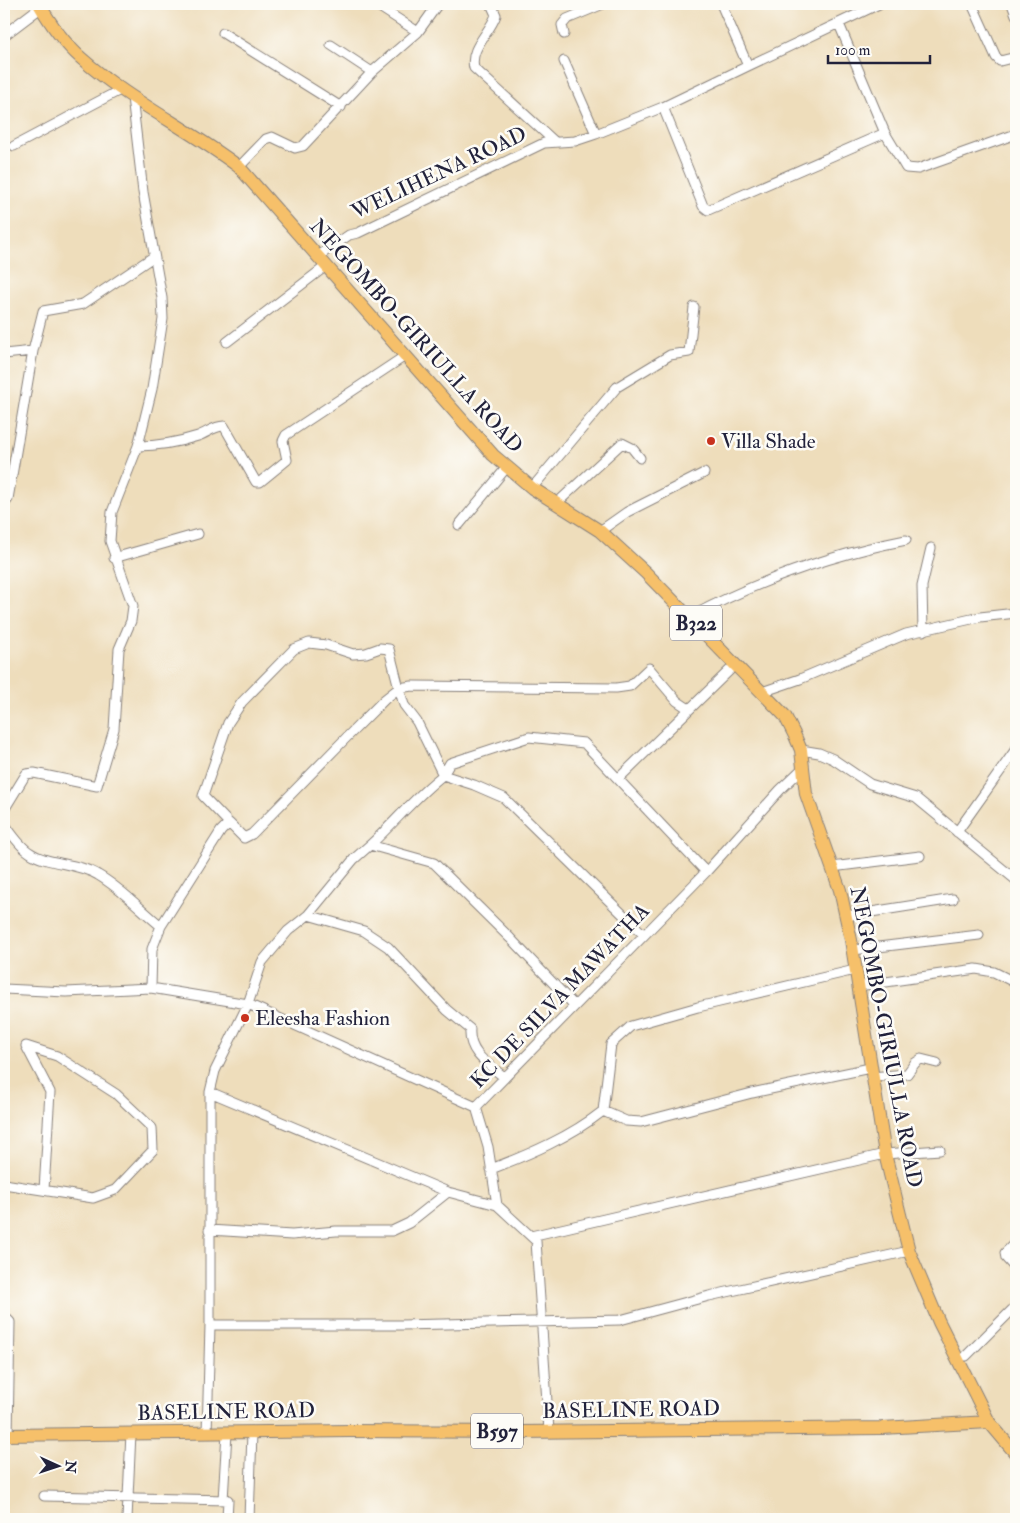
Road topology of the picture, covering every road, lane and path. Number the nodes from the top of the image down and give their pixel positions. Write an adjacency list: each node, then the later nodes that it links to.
1 (375, 4): 13 (street)
2 (438, 4): 13 (street)
3 (491, 4): 28 (street, WELIHENA ROAD)
4 (603, 4): 15 (street)
5 (721, 4): 20 (street)
6 (879, 4): 10 (street, WELIHENA ROAD)
7 (972, 4): 18 (street)
8 (1012, 4): 11 (street)
9 (40, 5): 16 (street); 22 (main road, NEGOMBO-GIRIULLA ROAD / B322)
10 (868, 6): 12 (street, WELIHENA ROAD)
11 (1016, 15)
12 (839, 24): 20 (street, WELIHENA ROAD); 26 (street)
13 (418, 32): 21 (street)
14 (223, 33): 23 (street)
15 (564, 34)
16 (4, 35)
17 (330, 45): 21 (street)
18 (1016, 57)
19 (564, 61): 25 (street)
20 (748, 66): 24 (street, WELIHENA ROAD)
21 (372, 72): 23 (street)
22 (127, 93): 29 (street); 30 (main road, NEGOMBO-GIRIULLA ROAD / B322); 31 (street)
23 (341, 107): 30 (street)
24 (663, 107): 25 (street, WELIHENA ROAD); 26 (street)
25 (596, 134): 28 (street, WELIHENA ROAD)
26 (884, 134): 27 (street)
27 (1016, 134)
28 (554, 141): 32 (street, WELIHENA ROAD)
29 (14, 146)
30 (239, 166): 32 (main road, NEGOMBO-GIRIULLA ROAD / B322)
31 (153, 257): 35 (street); 38 (street)
32 (321, 262): 34 (street, WELIHENA ROAD); 37 (main road, NEGOMBO-GIRIULLA ROAD / B322)
33 (694, 307): 42 (street)
34 (227, 342)
35 (33, 351): 36 (street); 44 (street)
36 (4, 354)
37 (405, 356): 38 (street); 40 (main road, NEGOMBO-GIRIULLA ROAD / B322)
38 (138, 446): 50 (street)
39 (640, 458): 43 (street)
40 (507, 467): 42 (main road, NEGOMBO-GIRIULLA ROAD / B322); 45 (street)
41 (704, 473): 46 (street)
42 (532, 488): 43 (main road, NEGOMBO-GIRIULLA ROAD / B322)
43 (558, 502): 46 (main road, NEGOMBO-GIRIULLA ROAD / B322)
44 (4, 504)
45 (459, 525)
46 (600, 531): 52 (main road, NEGOMBO-GIRIULLA ROAD / B322)
47 (198, 534): 50 (street)
48 (906, 540): 52 (street)
49 (931, 548): 53 (street)
50 (114, 558): 63 (street)
51 (1016, 613): 53 (street)
52 (690, 617): 54 (main road, NEGOMBO-GIRIULLA ROAD / B322)
53 (923, 631): 56 (street)
54 (736, 664): 56 (main road, NEGOMBO-GIRIULLA ROAD / B322); 57 (street)
55 (399, 688): 57 (street); 61 (street); 65 (street); 65 (street)
56 (762, 692): 59 (main road, NEGOMBO-GIRIULLA ROAD / B322)
57 (689, 709): 62 (street)
58 (1016, 749): 66 (street)
59 (801, 750): 60 (main road, NEGOMBO-GIRIULLA ROAD / B322); 66 (street)
60 (803, 768): 69 (main road, NEGOMBO-GIRIULLA ROAD / B322); 70 (street, KC DE SILVA MAWATHA)
61 (443, 775): 62 (street); 67 (street); 77 (street)
62 (618, 779): 70 (street)
63 (4, 810)
64 (4, 823): 75 (street)
65 (229, 823): 75 (street)
66 (957, 832): 71 (street)
67 (370, 845): 73 (street); 85 (street)
68 (920, 856): 69 (street)
69 (832, 868): 74 (main road, NEGOMBO-GIRIULLA ROAD / B322)
70 (706, 872): 77 (street, KC DE SILVA MAWATHA)
71 (1016, 880)
72 (953, 899): 74 (street)
73 (308, 916): 84 (street); 88 (street)
74 (846, 916): 78 (main road, NEGOMBO-GIRIULLA ROAD / B322)
75 (161, 926): 82 (street)
76 (979, 934): 78 (street)
77 (644, 935): 85 (street, KC DE SILVA MAWATHA)
78 (853, 950): 79 (main road, NEGOMBO-GIRIULLA ROAD / B322)
79 (856, 970): 81 (main road, NEGOMBO-GIRIULLA ROAD / B322); 91 (street)
80 (1016, 983): 81 (street)
81 (858, 986): 87 (main road, NEGOMBO-GIRIULLA ROAD / B322)
82 (151, 988): 83 (street, KC DE SILVA MAWATHA); 84 (street, KC DE SILVA MAWATHA)
83 (4, 989)
84 (248, 1004): 89 (street); 90 (street, KC DE SILVA MAWATHA)
85 (574, 1006): 88 (street, KC DE SILVA MAWATHA)
86 (937, 1063): 87 (street)
87 (871, 1072): 91 (street); 93 (main road, NEGOMBO-GIRIULLA ROAD / B322)
88 (504, 1077): 90 (street, KC DE SILVA MAWATHA)
89 (210, 1092): 97 (street); 99 (street)
90 (476, 1107): 94 (street)
91 (603, 1111): 94 (street)
92 (940, 1150): 93 (street)
93 (885, 1154): 100 (street); 102 (main road, NEGOMBO-GIRIULLA ROAD / B322)
94 (491, 1169): 98 (street)
95 (4, 1184): 96 (street)
96 (44, 1190): 96 (street)
97 (448, 1192): 98 (street); 99 (street)
98 (497, 1205): 100 (street)
99 (209, 1230): 107 (street)
100 (531, 1236): 106 (street)
101 (1016, 1242): 103 (street)
102 (909, 1251): 106 (street); 110 (main road, NEGOMBO-GIRIULLA ROAD / B322)
103 (1016, 1270)
104 (1016, 1306): 108 (street)
105 (4, 1316): 109 (street)
106 (541, 1322): 107 (street); 111 (street)
107 (210, 1325): 113 (street)
108 (966, 1356)
109 (6, 1404): 116 (street)
110 (990, 1422): 111 (main road, BASELINE ROAD / B597); 117 (main road, NEGOMBO-GIRIULLA ROAD / B322)
111 (549, 1431): 115 (main road, BASELINE ROAD / B597)
112 (131, 1433): 113 (main road, BASELINE ROAD / B597); 116 (main road, BASELINE ROAD / B597); 119 (street)
113 (207, 1433): 114 (main road, BASELINE ROAD / B597)
114 (227, 1433): 115 (main road, BASELINE ROAD / B597); 120 (street)
115 (252, 1433): 123 (street)
116 (6, 1436)
117 (1016, 1454)
118 (44, 1496): 119 (street)
119 (128, 1498): 120 (street); 121 (street)
120 (222, 1500): 122 (street)
121 (127, 1519)
122 (228, 1519)
123 (249, 1519)

